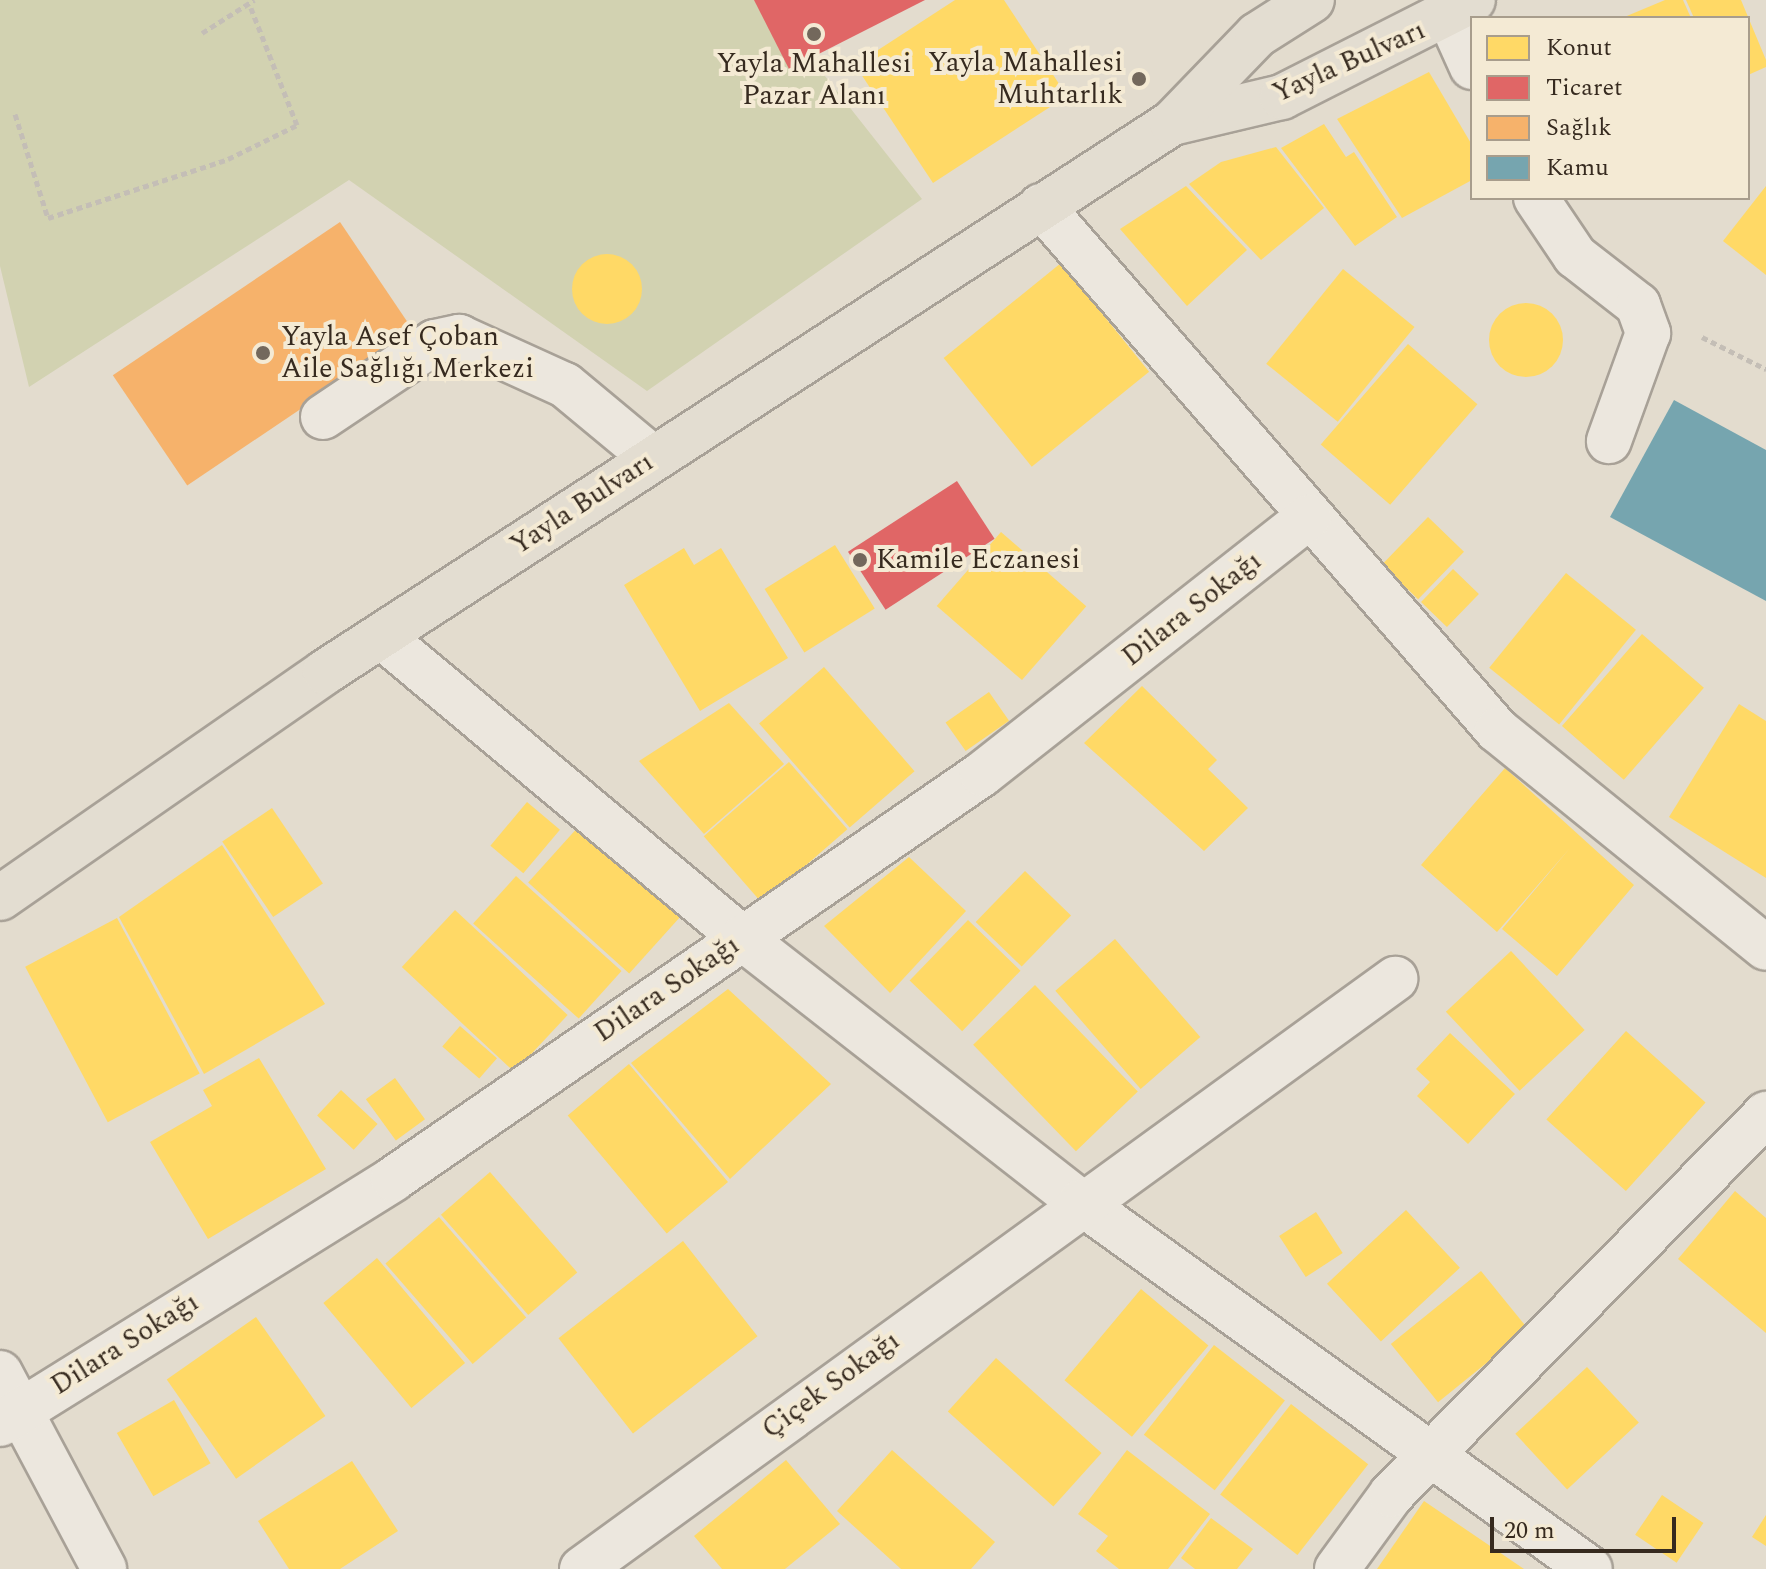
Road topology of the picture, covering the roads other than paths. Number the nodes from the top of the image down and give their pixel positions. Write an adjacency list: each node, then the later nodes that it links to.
1 (1312, 0): 4 (main road, Yayla Bulvarı)
2 (1461, 8): 3 (street); 4 (main road, Yayla Bulvarı)
3 (1470, 56)
4 (1172, 123): 6 (main road, Yayla Bulvarı)
5 (1537, 200): 8 (street)
6 (1041, 206): 9 (main road, Yayla Bulvarı); 10 (street)
7 (323, 417): 9 (street)
8 (1609, 441)
9 (653, 458): 11 (main road, Yayla Bulvarı)
10 (1309, 517): 13 (street, Dilara Sokağı); 14 (street)
11 (381, 636): 12 (main road, Yayla Bulvarı); 13 (street)
12 (0, 898)
13 (742, 938): 17 (street); 18 (street, Dilara Sokağı)
14 (1766, 948)
15 (1395, 979): 17 (street, Çiçek Sokağı)
16 (1766, 1114): 19 (street)
17 (1080, 1202): 19 (street); 21 (street, Çiçek Sokağı)
18 (6, 1402): 20 (street)
19 (1432, 1459): 22 (street); 23 (street)
20 (104, 1569)
21 (582, 1569)
22 (1337, 1569)
23 (1590, 1569)

